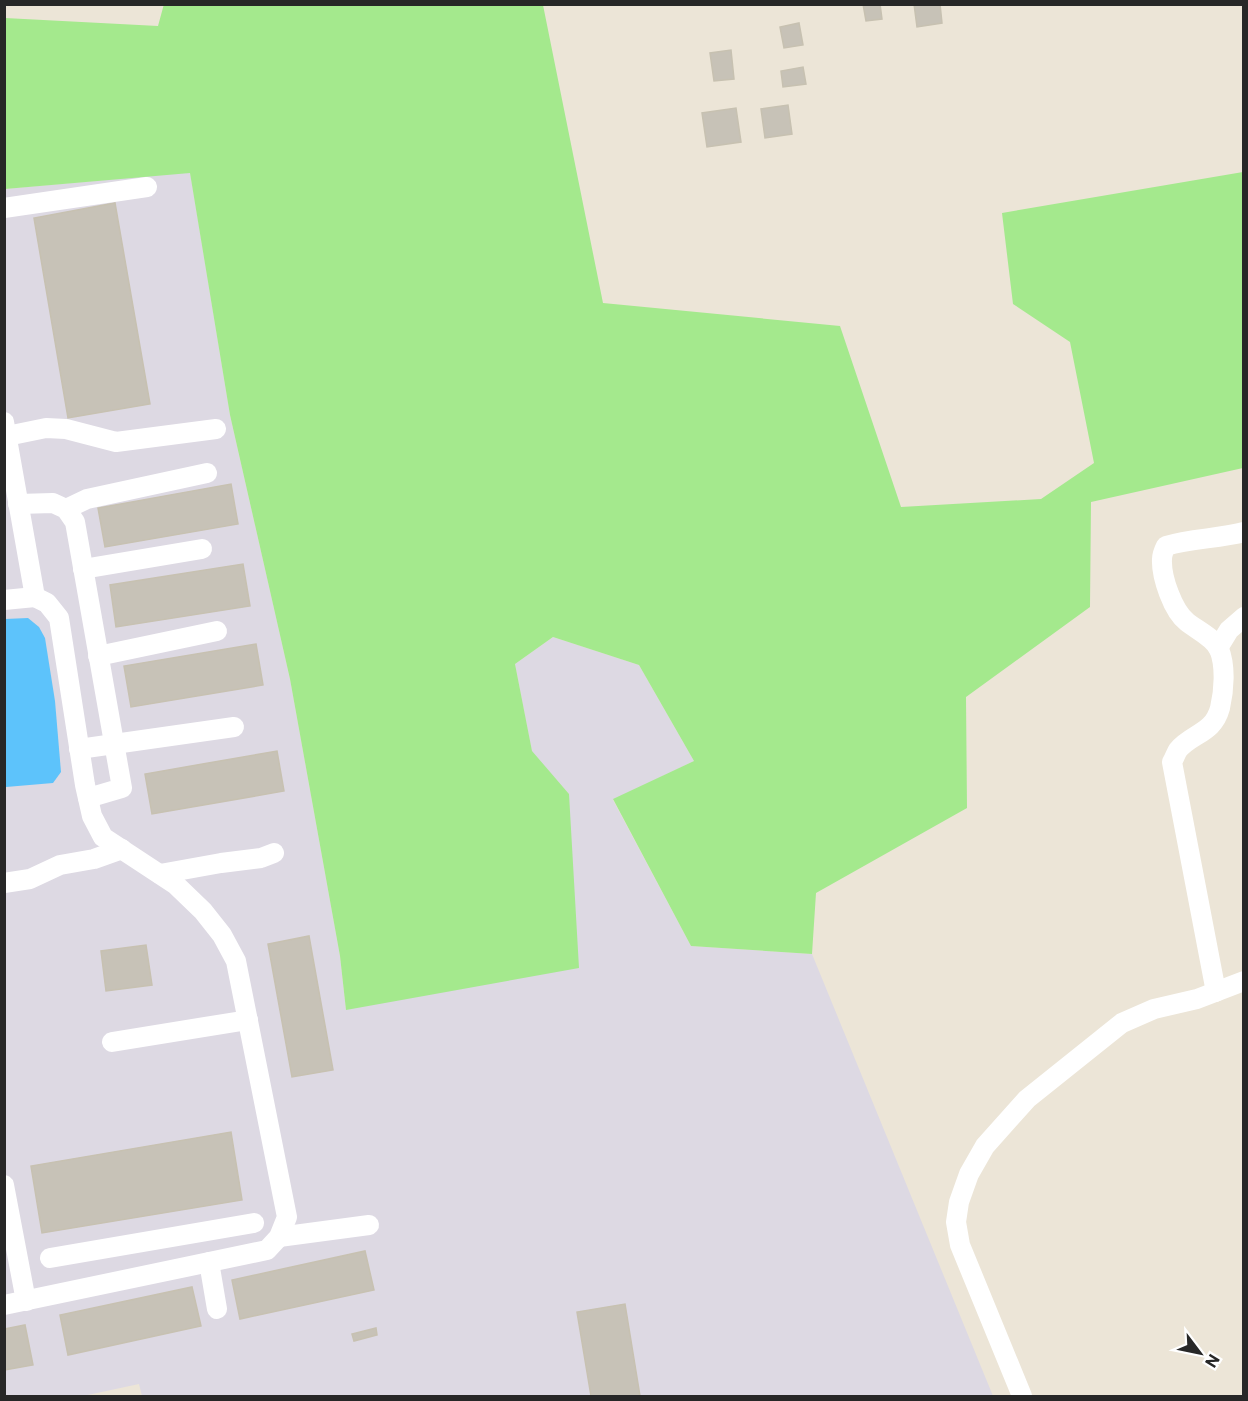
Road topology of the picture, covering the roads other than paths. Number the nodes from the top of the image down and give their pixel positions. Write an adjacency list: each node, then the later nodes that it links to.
1 (147, 187): 2 (lane)
2 (4, 208)
3 (6, 429): 4 (lane); 6 (lane)
4 (216, 429)
5 (207, 472): 7 (lane)
6 (18, 504): 7 (lane); 11 (lane)
7 (66, 509): 10 (lane)
8 (1244, 532): 17 (lane)
9 (202, 549): 10 (lane)
10 (83, 569): 13 (lane)
11 (35, 597): 12 (lane); 14 (lane)
12 (4, 600)
13 (90, 614): 14 (lane); 18 (lane)
14 (57, 616): 19 (lane)
15 (1244, 616): 17 (lane)
16 (217, 631): 18 (lane)
17 (1218, 648): 29 (lane)
18 (100, 664): 19 (lane); 21 (lane)
19 (68, 676): 22 (lane)
20 (234, 727): 21 (lane)
21 (115, 745): 22 (lane); 23 (lane)
22 (79, 749): 23 (lane)
23 (88, 798): 24 (lane)
24 (122, 849): 26 (lane); 27 (lane)
25 (274, 853): 26 (lane)
26 (160, 874): 30 (lane)
27 (4, 883)
28 (1244, 981): 29 (lane)
29 (1216, 992): 46 (lane)
30 (248, 1020): 31 (lane); 36 (lane)
31 (112, 1042)
32 (5, 1191): 37 (lane)
33 (254, 1223): 35 (lane)
34 (369, 1226): 36 (lane)
35 (181, 1236): 38 (lane); 41 (lane)
36 (279, 1237): 40 (lane)
37 (10, 1248): 43 (lane)
38 (112, 1248): 39 (lane); 42 (lane)
39 (50, 1258)
40 (209, 1262): 41 (lane); 45 (lane)
41 (186, 1267): 42 (lane)
42 (117, 1281): 43 (lane)
43 (26, 1301): 44 (lane)
44 (4, 1305)
45 (217, 1309)
46 (1023, 1396)

